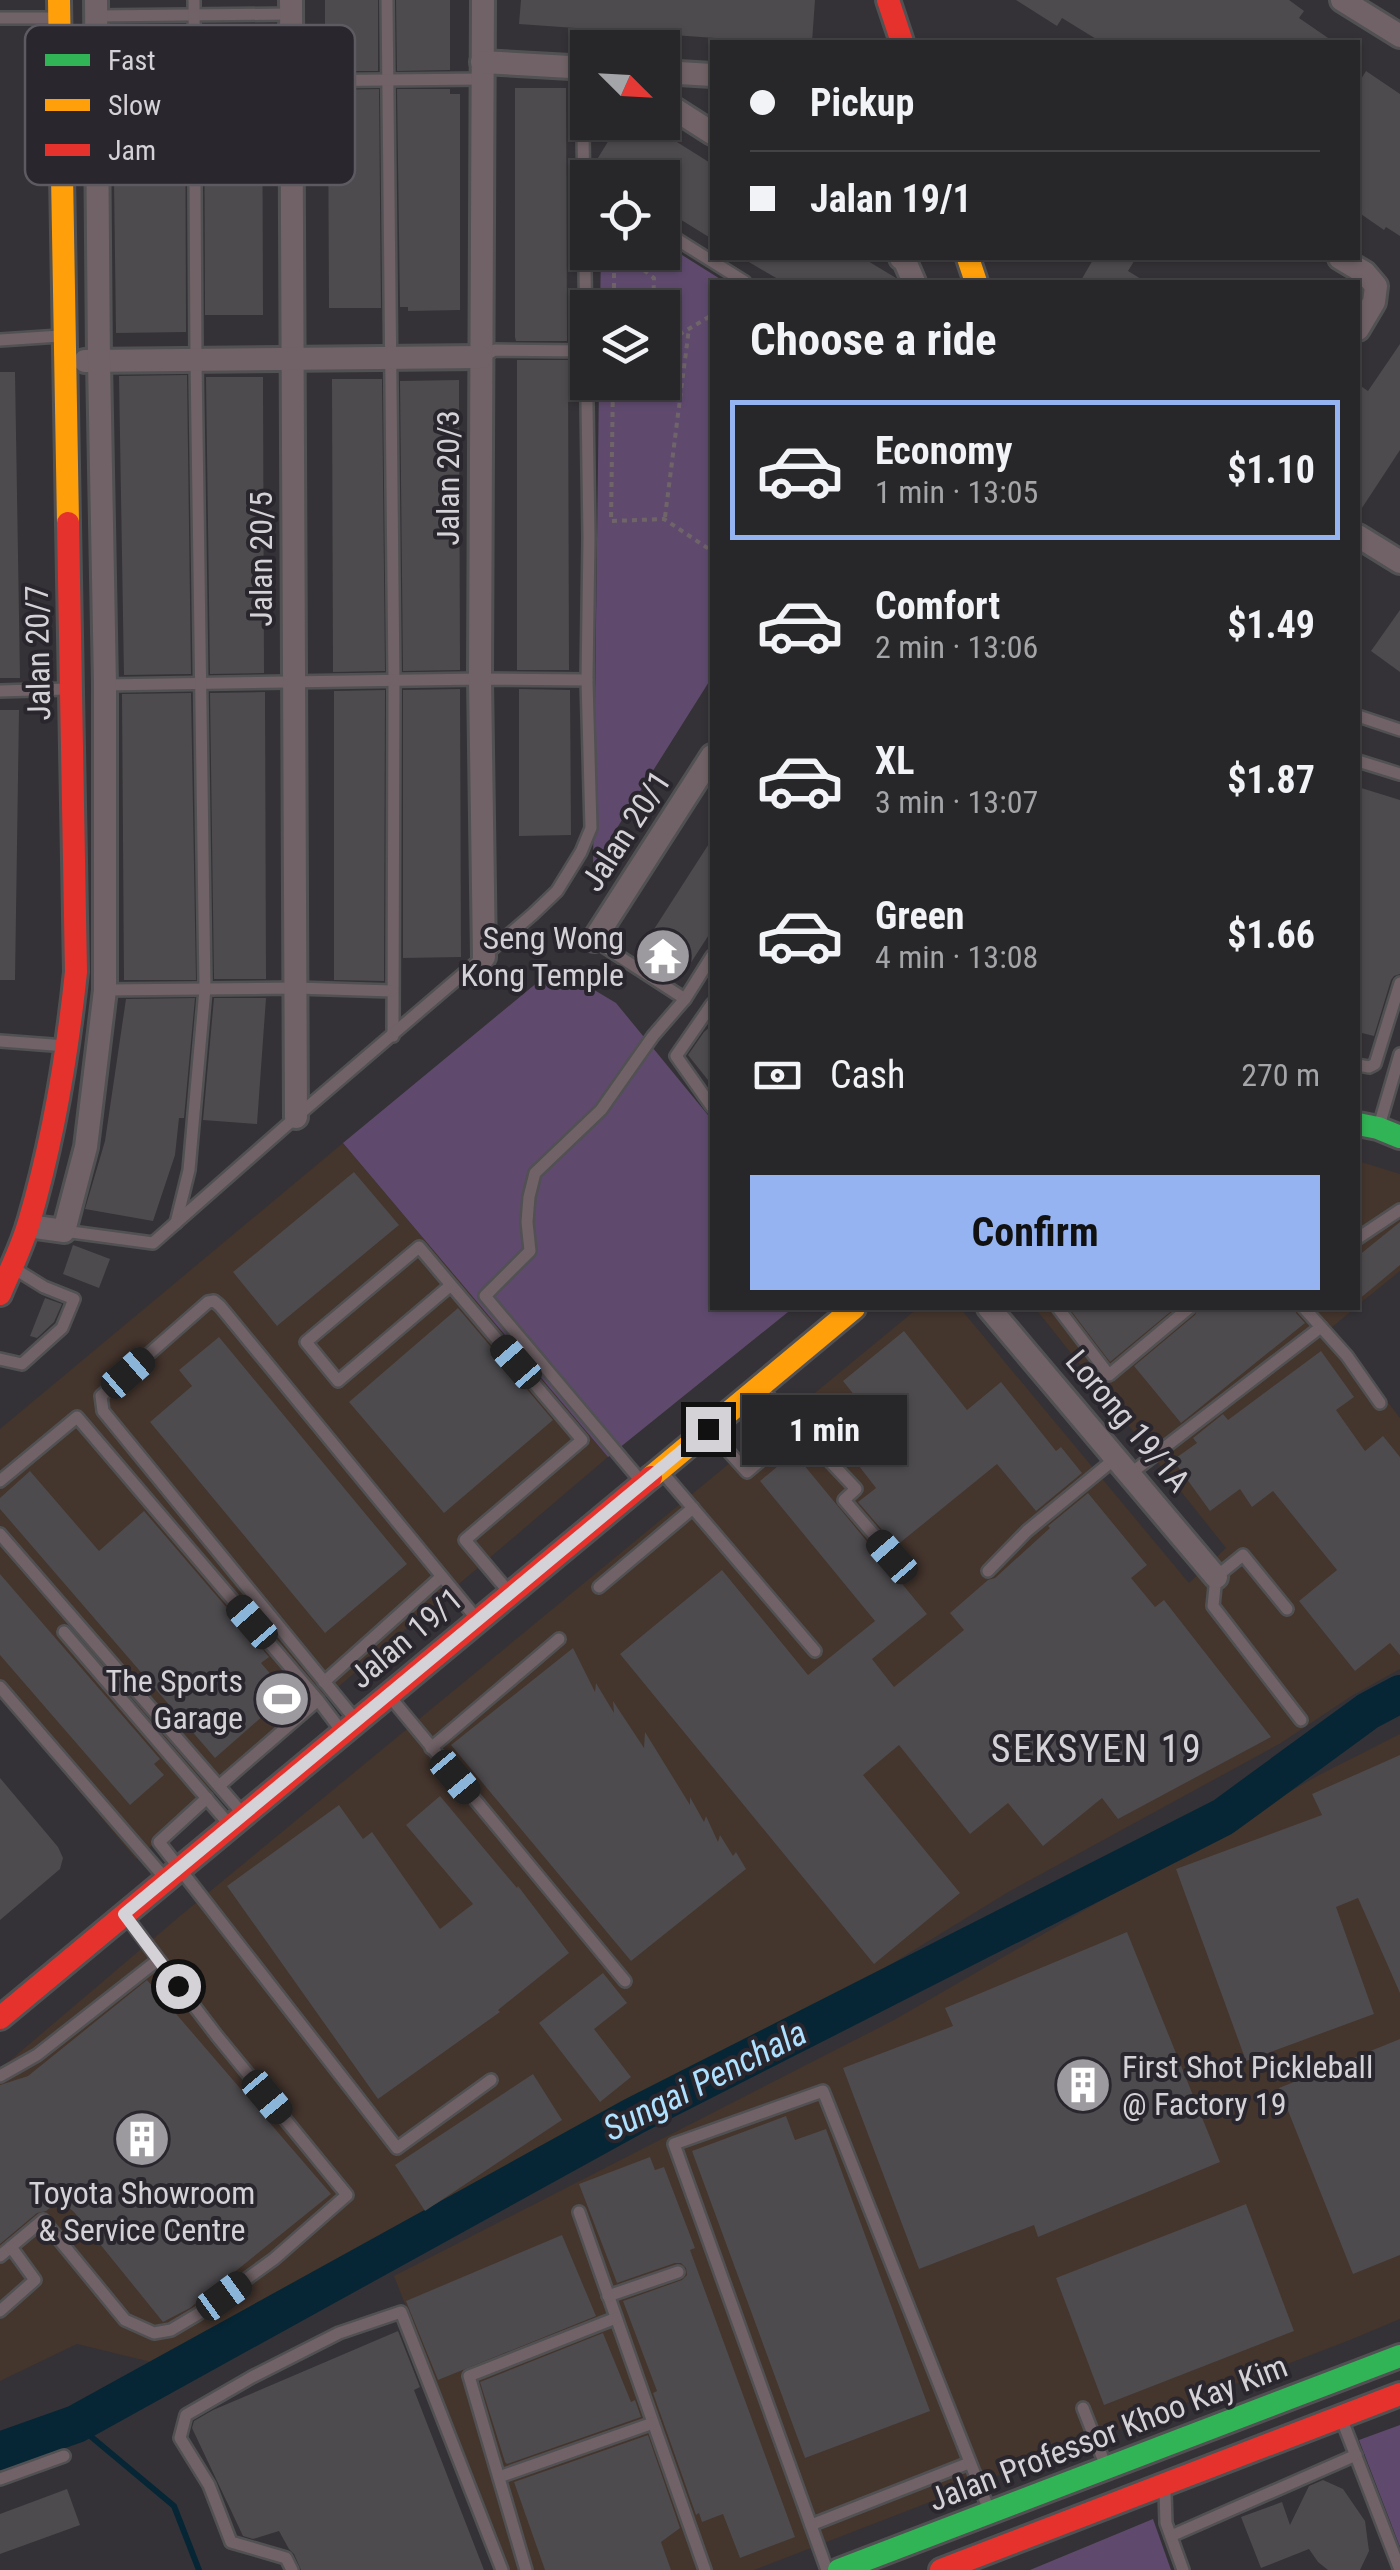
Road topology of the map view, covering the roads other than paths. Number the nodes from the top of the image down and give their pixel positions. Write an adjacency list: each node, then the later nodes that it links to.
1 (194, 0): 9 (lane)
2 (388, 0): 19 (lane)
3 (482, 0): 15 (street, Jalan 20/3)
4 (888, 0): 13 (main road)
5 (1342, 0): 12 (street)
6 (291, 7): 9 (lane)
7 (96, 8): 9 (lane)
8 (59, 9): 10 (lane)
9 (194, 15): 11 (lane)
10 (0, 18)
11 (194, 25)
12 (1400, 36)
13 (901, 40)
14 (570, 68): 15 (street)
15 (483, 70): 19 (lane); 36 (street, Jalan 20/3)
16 (680, 73): 17 (street)
17 (710, 75)
18 (355, 80): 19 (lane)
19 (388, 80): 35 (lane)
20 (680, 112): 21 (street)
21 (710, 133)
22 (585, 140): 30 (lane)
23 (62, 185): 32 (main road, Jalan 20/7)
24 (98, 185): 38 (street, Jalan 20/7)
25 (195, 185): 39 (lane)
26 (291, 185): 37 (street, Jalan 20/5)
27 (680, 241): 29 (lane)
28 (1343, 260): 31 (street)
29 (742, 280)
30 (584, 290)
31 (1360, 326)
32 (65, 336): 33 (lane); 40 (main road, Jalan 20/7)
33 (0, 340)
34 (570, 351): 36 (lane)
35 (390, 358): 36 (street); 37 (street); 46 (lane)
36 (481, 358): 44 (street, Jalan 20/3)
37 (292, 359): 39 (street); 47 (street, Jalan 20/5)
38 (99, 360): 39 (street); 40 (street); 49 (street, Jalan 20/7)
39 (196, 360): 48 (lane)
40 (65, 361): 50 (main road, Jalan 20/7)
41 (585, 400): 45 (lane)
42 (1360, 537): 43 (street)
43 (1400, 562)
44 (480, 679): 45 (lane); 46 (lane); 58 (street, Jalan 20/3)
45 (586, 680): 58 (lane)
46 (394, 681): 47 (lane); 64 (lane)
47 (294, 682): 48 (lane); 61 (street, Jalan 20/5)
48 (201, 684): 49 (lane); 62 (lane)
49 (105, 686): 63 (street, Jalan 20/7)
50 (71, 688): 51 (lane); 69 (main road, Jalan 20/7)
51 (0, 691)
52 (1360, 717): 53 (lane)
53 (1400, 730)
54 (710, 759): 57 (street, Jalan 20/1)
55 (1360, 762): 56 (lane)
56 (1400, 774)
57 (594, 940): 65 (lane)
58 (484, 957): 67 (lane)
59 (710, 959): 65 (lane)
60 (1400, 983): 71 (lane)
61 (296, 988): 62 (lane); 64 (lane); 74 (street, Jalan 20/5)
62 (205, 989): 63 (lane); 77 (lane)
63 (105, 990): 79 (street, Jalan 20/7)
64 (392, 991): 67 (lane)
65 (685, 999): 96 (lane)
66 (710, 1007): 73 (lane)
67 (393, 1036): 74 (lane)
68 (0, 1042): 69 (lane)
69 (68, 1046): 78 (main road, Jalan 20/7)
70 (1400, 1054): 72 (lane)
71 (1360, 1066)
72 (1398, 1068): 75 (lane)
73 (710, 1104)
74 (296, 1116): 77 (lane)
75 (1379, 1130)
76 (1400, 1210): 80 (lane)
77 (176, 1223): 79 (lane)
78 (28, 1226): 79 (street); 81 (main road, Jalan 20/7)
79 (64, 1231)
80 (1360, 1237)
81 (12, 1266): 83 (main road, Jalan 20/7); 90 (lane)
82 (451, 1285): 82 (lane); 105 (lane)
83 (0, 1294)
84 (852, 1310): 91 (main road, Jalan 19/1)
85 (991, 1310): 95 (street, Lorong 19/1A)
86 (1060, 1310): 87 (lane)
87 (1188, 1310)
88 (1306, 1310): 89 (lane)
89 (1321, 1328): 92 (lane); 95 (lane)
90 (0, 1360)
91 (760, 1386): 93 (lane); 94 (main road, Jalan 19/1)
92 (1380, 1404)
93 (799, 1428): 94 (lane); 100 (lane)
94 (708, 1429): 96 (main road, Jalan 19/1)
95 (1124, 1466): 101 (lane); 103 (street, Lorong 19/1A)
96 (651, 1476): 98 (lane); 105 (main road, Jalan 19/1)
97 (0, 1480): 114 (lane)
98 (693, 1508): 104 (lane); 110 (lane)
99 (0, 1534): 118 (lane)
100 (892, 1557)
101 (988, 1571)
102 (441, 1576): 107 (lane); 111 (lane); 111 (lane)
103 (1216, 1577): 106 (lane); 115 (lane)
104 (599, 1587)
105 (510, 1594): 107 (main road, Jalan 19/1)
106 (1286, 1609)
107 (478, 1620): 113 (main road, Jalan 19/1)
108 (64, 1632): 119 (lane)
109 (559, 1640): 117 (lane)
110 (814, 1652)
111 (324, 1682): 116 (lane)
112 (0, 1687): 121 (lane)
113 (388, 1695): 116 (main road, Jalan 19/1); 117 (lane)
114 (318, 1700): 116 (lane); 118 (lane)
115 (1301, 1720)
116 (350, 1727): 120 (main road, Jalan 19/1)
117 (432, 1748): 124 (lane)
118 (220, 1785): 120 (lane)
119 (208, 1798): 120 (lane); 121 (lane)
120 (237, 1820): 121 (main road, Jalan 19/1)
121 (173, 1874): 122 (main road, Jalan 19/1); 127 (lane)
122 (124, 1914): 123 (lane); 125 (main road, Jalan 19/1)
123 (158, 1960): 126 (lane); 129 (lane)
124 (624, 1981)
125 (0, 2018)
126 (0, 2076)
127 (491, 2080)
128 (579, 2212): 131 (lane)
129 (5, 2251): 132 (lane)
130 (678, 2272): 131 (lane)
131 (608, 2296): 133 (lane)
132 (0, 2311)
133 (616, 2318): 138 (lane); 143 (lane)
134 (1400, 2356): 142 (main road, Jalan Professor Khoo Kay Kim)
135 (1400, 2394): 137 (main road, Jalan Professor Khoo Kay Kim)
136 (1083, 2408): 142 (lane)
137 (1341, 2416): 139 (lane); 145 (main road, Jalan Professor Khoo Kay Kim)
138 (653, 2423): 143 (lane); 152 (lane)
139 (1356, 2455): 148 (lane); 157 (lane)
140 (64, 2456): 144 (lane)
141 (969, 2463): 146 (lane); 147 (lane); 147 (lane)
142 (1107, 2468): 146 (main road, Jalan Professor Khoo Kay Kim)
143 (499, 2477): 151 (lane)
144 (0, 2478)
145 (1154, 2488): 148 (lane); 148 (lane); 155 (main road, Jalan Professor Khoo Kay Kim)
146 (990, 2512): 154 (main road, Jalan Professor Khoo Kay Kim)
147 (811, 2526): 153 (lane)
148 (1169, 2530): 156 (lane)
149 (292, 2570): 150 (lane)
150 (502, 2570)
151 (526, 2570)
152 (705, 2570)
153 (828, 2570)
154 (839, 2570)
155 (942, 2570)
156 (1183, 2570)
157 (1400, 2570)

